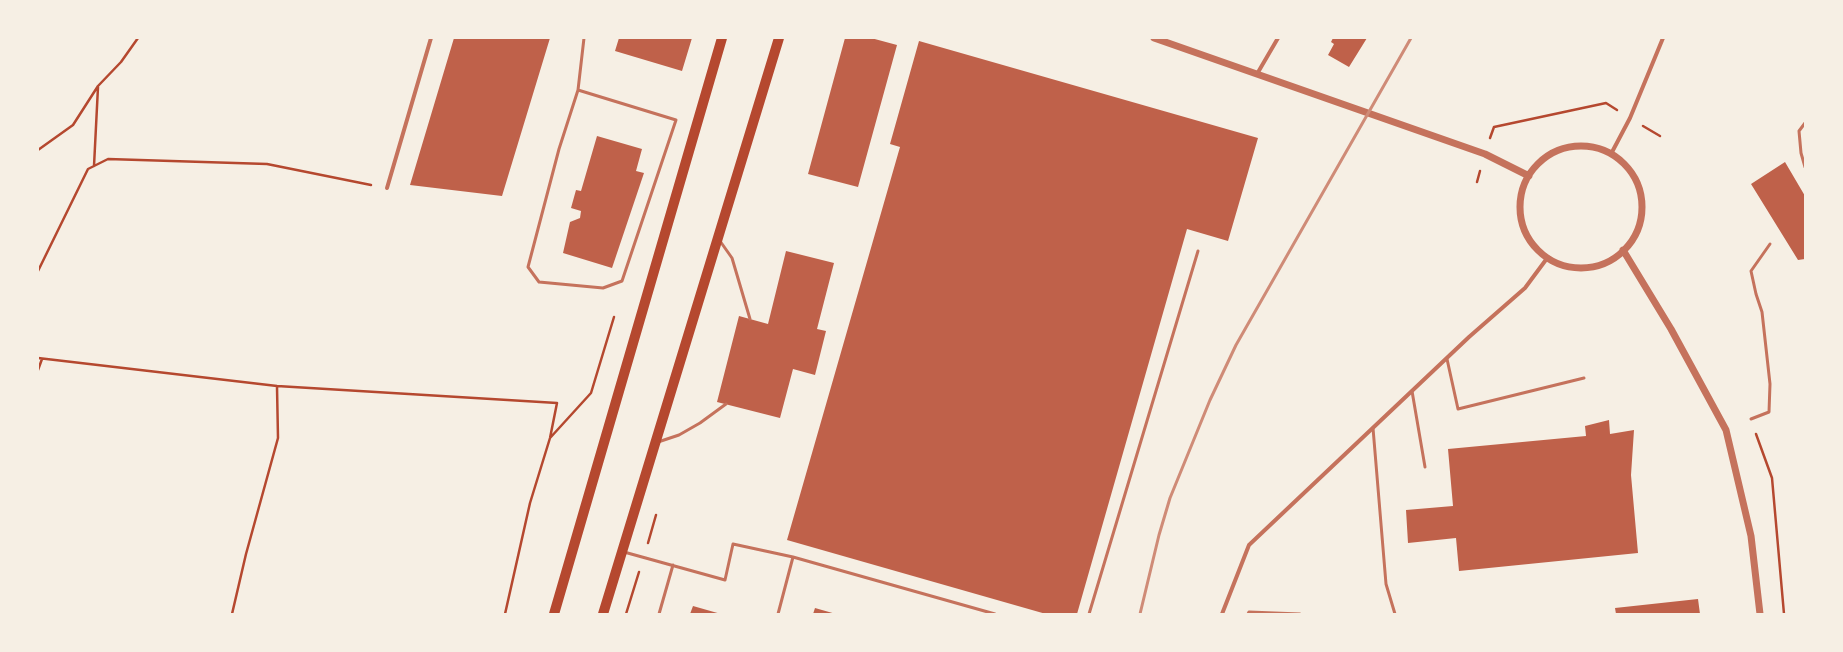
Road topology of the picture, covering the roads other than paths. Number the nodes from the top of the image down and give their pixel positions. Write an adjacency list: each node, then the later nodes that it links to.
1 (431, 38): 14 (street)
2 (584, 38): 9 (lane)
3 (722, 38): 32 (main road)
4 (779, 38): 15 (main road)
5 (1154, 38): 8 (street)
6 (1278, 38): 8 (street)
7 (1663, 38): 11 (street)
8 (1257, 74): 13 (street)
9 (578, 90): 9 (lane)
10 (1805, 122): 12 (lane)
11 (1611, 154): 13 (street); 17 (street)
12 (1805, 167)
13 (1529, 176): 19 (street)
14 (387, 188)
15 (718, 237): 20 (lane); 27 (main road)
16 (1770, 244): 25 (lane)
17 (1624, 250): 19 (street); 42 (street)
18 (1198, 251): 37 (lane)
19 (1548, 257): 21 (street)
20 (750, 319)
21 (1447, 359): 22 (lane); 23 (street)
22 (1584, 378)
23 (1412, 391): 26 (street); 28 (lane)
24 (726, 404): 27 (lane)
25 (1751, 419)
26 (1373, 428): 38 (street); 41 (lane)
27 (656, 442): 29 (main road)
28 (1425, 467)
29 (622, 552): 31 (lane); 33 (main road)
30 (793, 557): 31 (lane); 35 (lane); 36 (lane)
31 (673, 565): 34 (lane)
32 (554, 614)
33 (603, 614)
34 (659, 614)
35 (778, 614)
36 (995, 614)
37 (1089, 614)
38 (1222, 614)
39 (1248, 614): 40 (lane)
40 (1300, 614)
41 (1395, 614)
42 (1760, 614)

